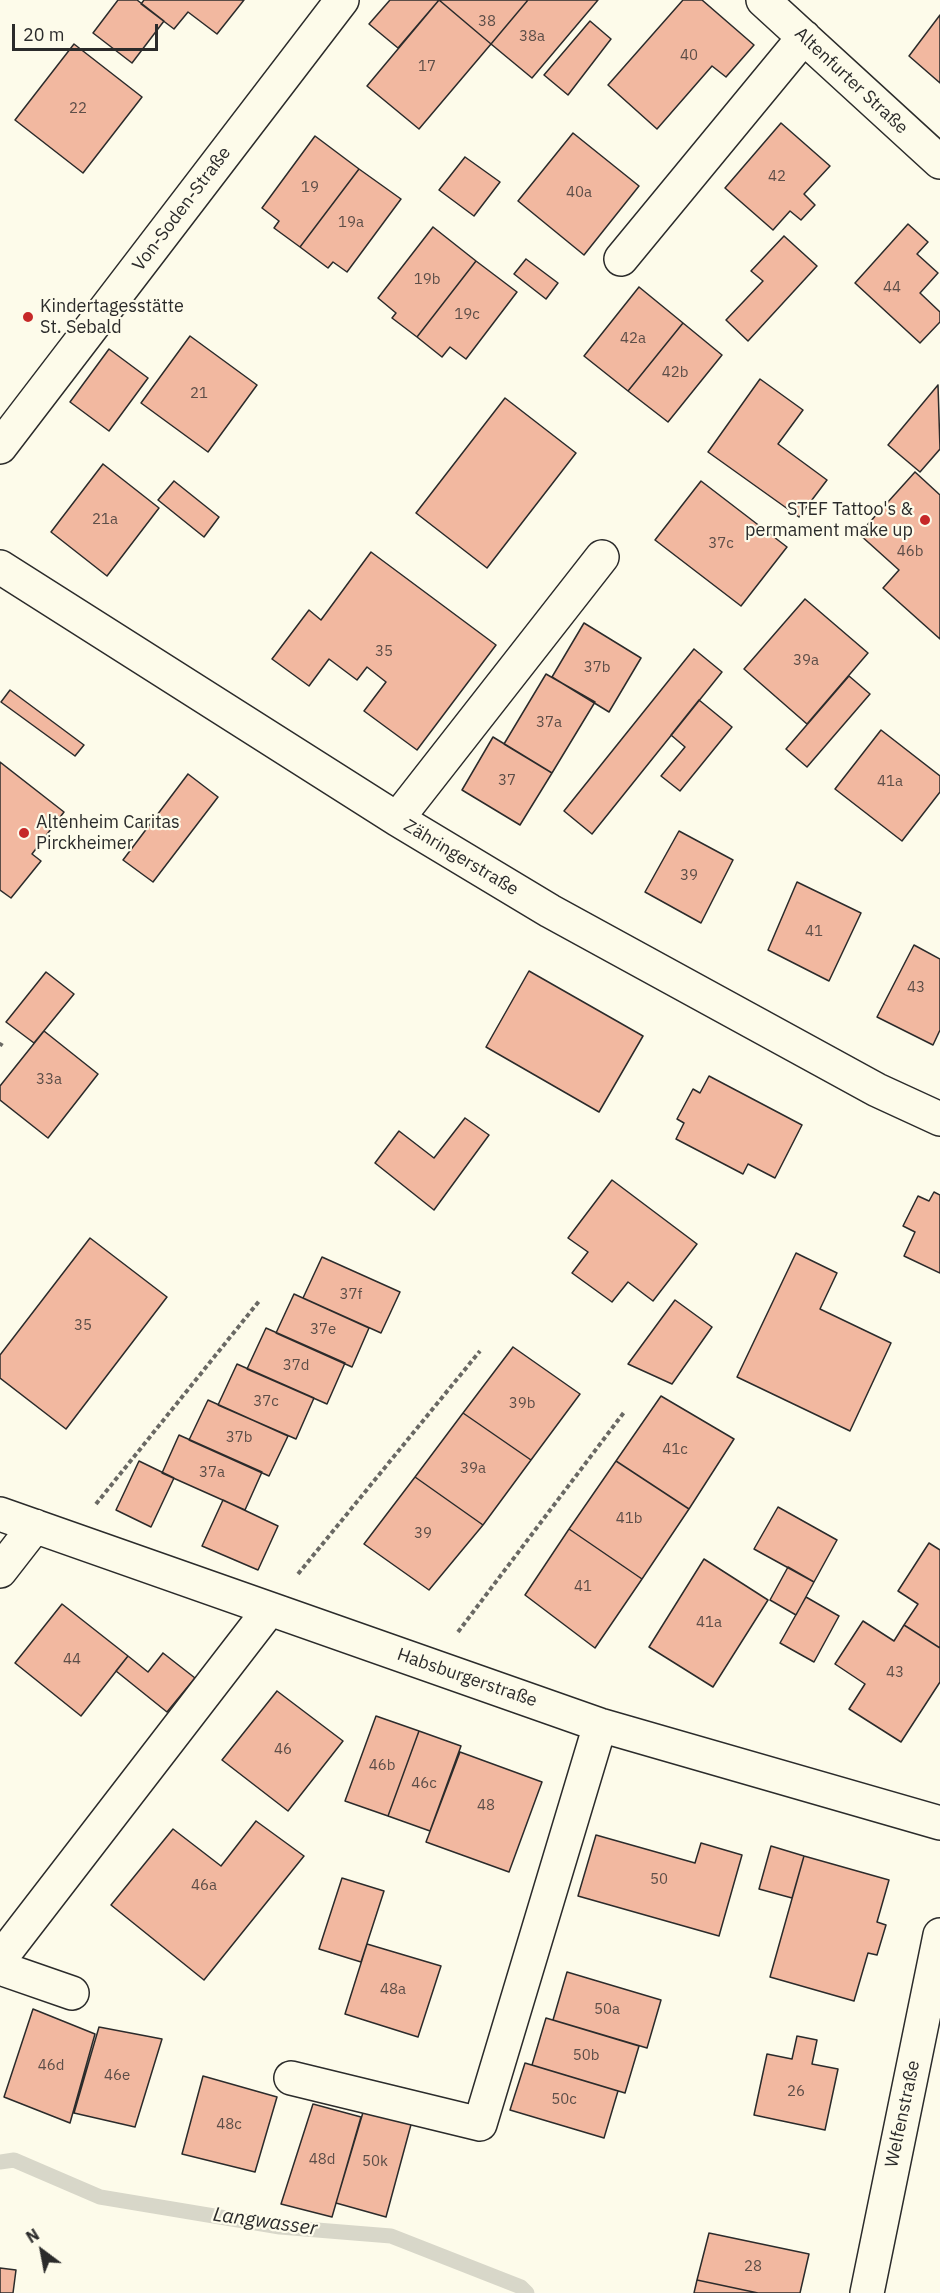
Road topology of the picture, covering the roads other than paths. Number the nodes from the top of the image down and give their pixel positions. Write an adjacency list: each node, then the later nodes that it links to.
1 (342, 0): 6 (street, Von-Soden-Straße)
2 (763, 0): 3 (street, Altenfurter Straße)
3 (804, 36): 4 (street, Altenfurter Straße); 5 (street)
4 (940, 162)
5 (621, 259)
6 (0, 447)
7 (602, 557): 9 (street)
8 (0, 567): 9 (street, Zähringerstraße)
9 (397, 819): 10 (street, Zähringerstraße)
10 (940, 1119)
11 (0, 1514): 12 (street, Habsburgerstraße)
12 (35, 1526): 13 (street); 14 (street, Habsburgerstraße)
13 (0, 1571)
14 (269, 1610): 15 (street, Habsburgerstraße); 18 (street)
15 (600, 1725): 16 (street, Habsburgerstraße); 21 (street)
16 (940, 1823)
17 (940, 1935): 22 (street, Welfenstraße)
18 (0, 1959)
19 (0, 1968): 20 (street)
20 (72, 1993)
21 (291, 2078)
22 (867, 2293)

